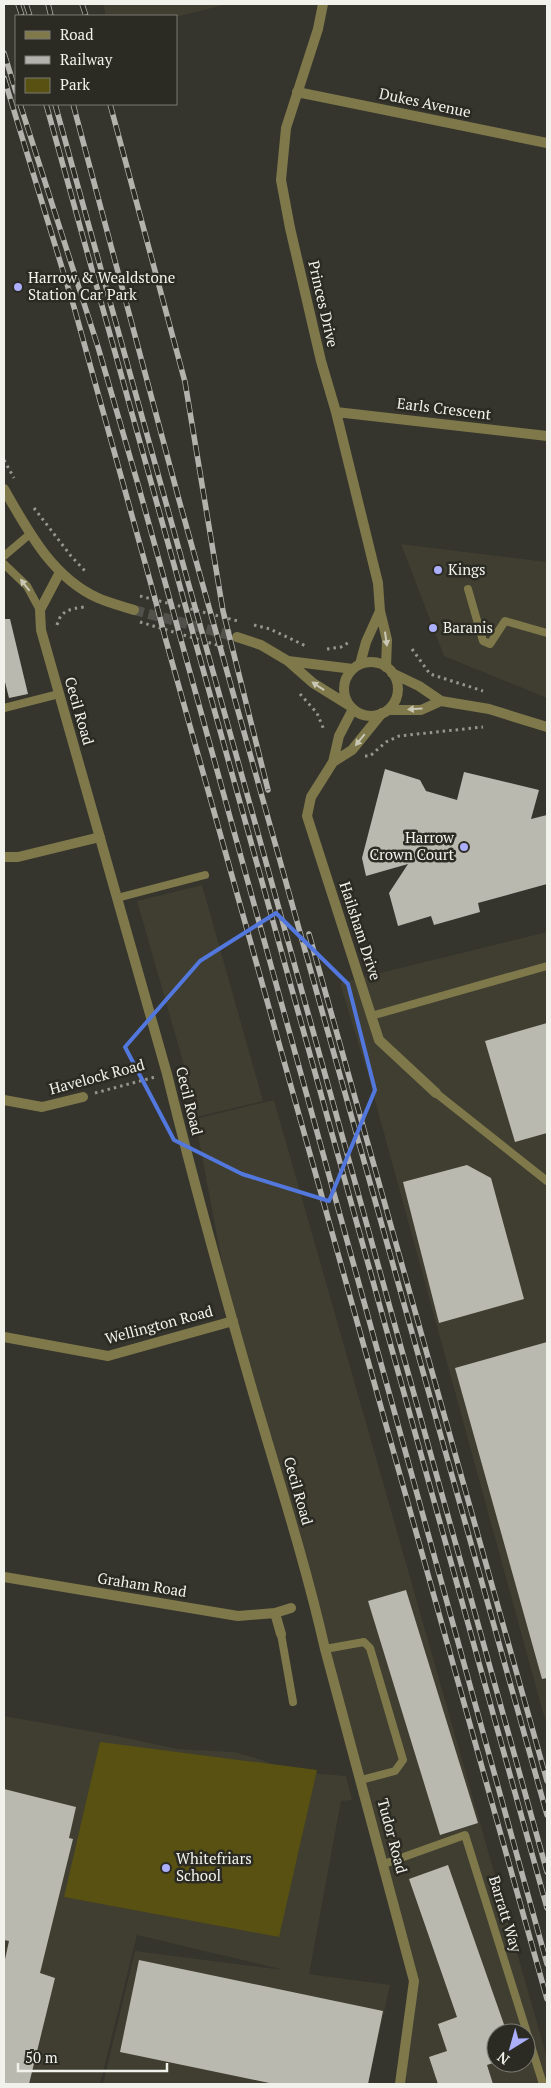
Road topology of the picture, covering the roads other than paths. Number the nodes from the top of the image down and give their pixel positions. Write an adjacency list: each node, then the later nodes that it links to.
1 (323, 4): 2 (street, Princes Drive)
2 (297, 92): 3 (street, Dukes Avenue); 4 (street, Princes Drive)
3 (547, 143)
4 (336, 412): 5 (street, Earls Crescent); 14 (street, Princes Drive)
5 (547, 436)
6 (4, 490): 7 (street)
7 (30, 534): 8 (lane); 10 (street)
8 (4, 556)
9 (4, 564): 12 (lane, Cecil Road, one-way to 9)
10 (60, 572): 12 (street); 13 (street)
11 (468, 590): 15 (lane)
12 (40, 610): 20 (street, Cecil Road)
13 (134, 610)
14 (380, 611): 18 (street, Princes Drive); 19 (street, Princes Drive, one-way to 19)
15 (547, 633)
16 (237, 638): 17 (street)
17 (288, 661): 18 (street); 23 (street, one-way to 17)
18 (357, 666): 19 (street); 23 (street)
19 (389, 670): 21 (street); 24 (street)
20 (59, 694): 22 (lane); 27 (street, Cecil Road)
21 (441, 701): 24 (street, one-way to 24); 25 (street)
22 (4, 708)
23 (352, 708): 24 (street); 26 (street, Hailsham Drive)
24 (385, 712): 26 (street, Hailsham Drive, one-way to 26)
25 (547, 727)
26 (333, 762): 32 (street, Hailsham Drive)
27 (100, 837): 28 (street); 30 (street, Cecil Road)
28 (4, 857)
29 (205, 875): 30 (lane)
30 (117, 898): 37 (street, Cecil Road)
31 (547, 966): 32 (lane)
32 (371, 1016): 33 (street, Hailsham Drive)
33 (436, 1093): 36 (lane)
34 (83, 1097): 35 (street, Havelock Road)
35 (4, 1100)
36 (547, 1181)
37 (233, 1321): 38 (street, Wellington Road); 40 (street, Cecil Road)
38 (4, 1337)
39 (4, 1577): 42 (street, Graham Road)
40 (314, 1599): 44 (street, Tudor Road)
41 (290, 1608): 42 (street, Graham Road)
42 (275, 1613): 43 (street)
43 (281, 1634): 45 (lane)
44 (325, 1649): 46 (street, Tudor Road); 46 (lane)
45 (293, 1702)
46 (360, 1780): 47 (street, Tudor Road)
47 (384, 1864): 48 (street, Tudor Road); 49 (lane, Barratt Way)
48 (400, 2084)
49 (543, 2084)

